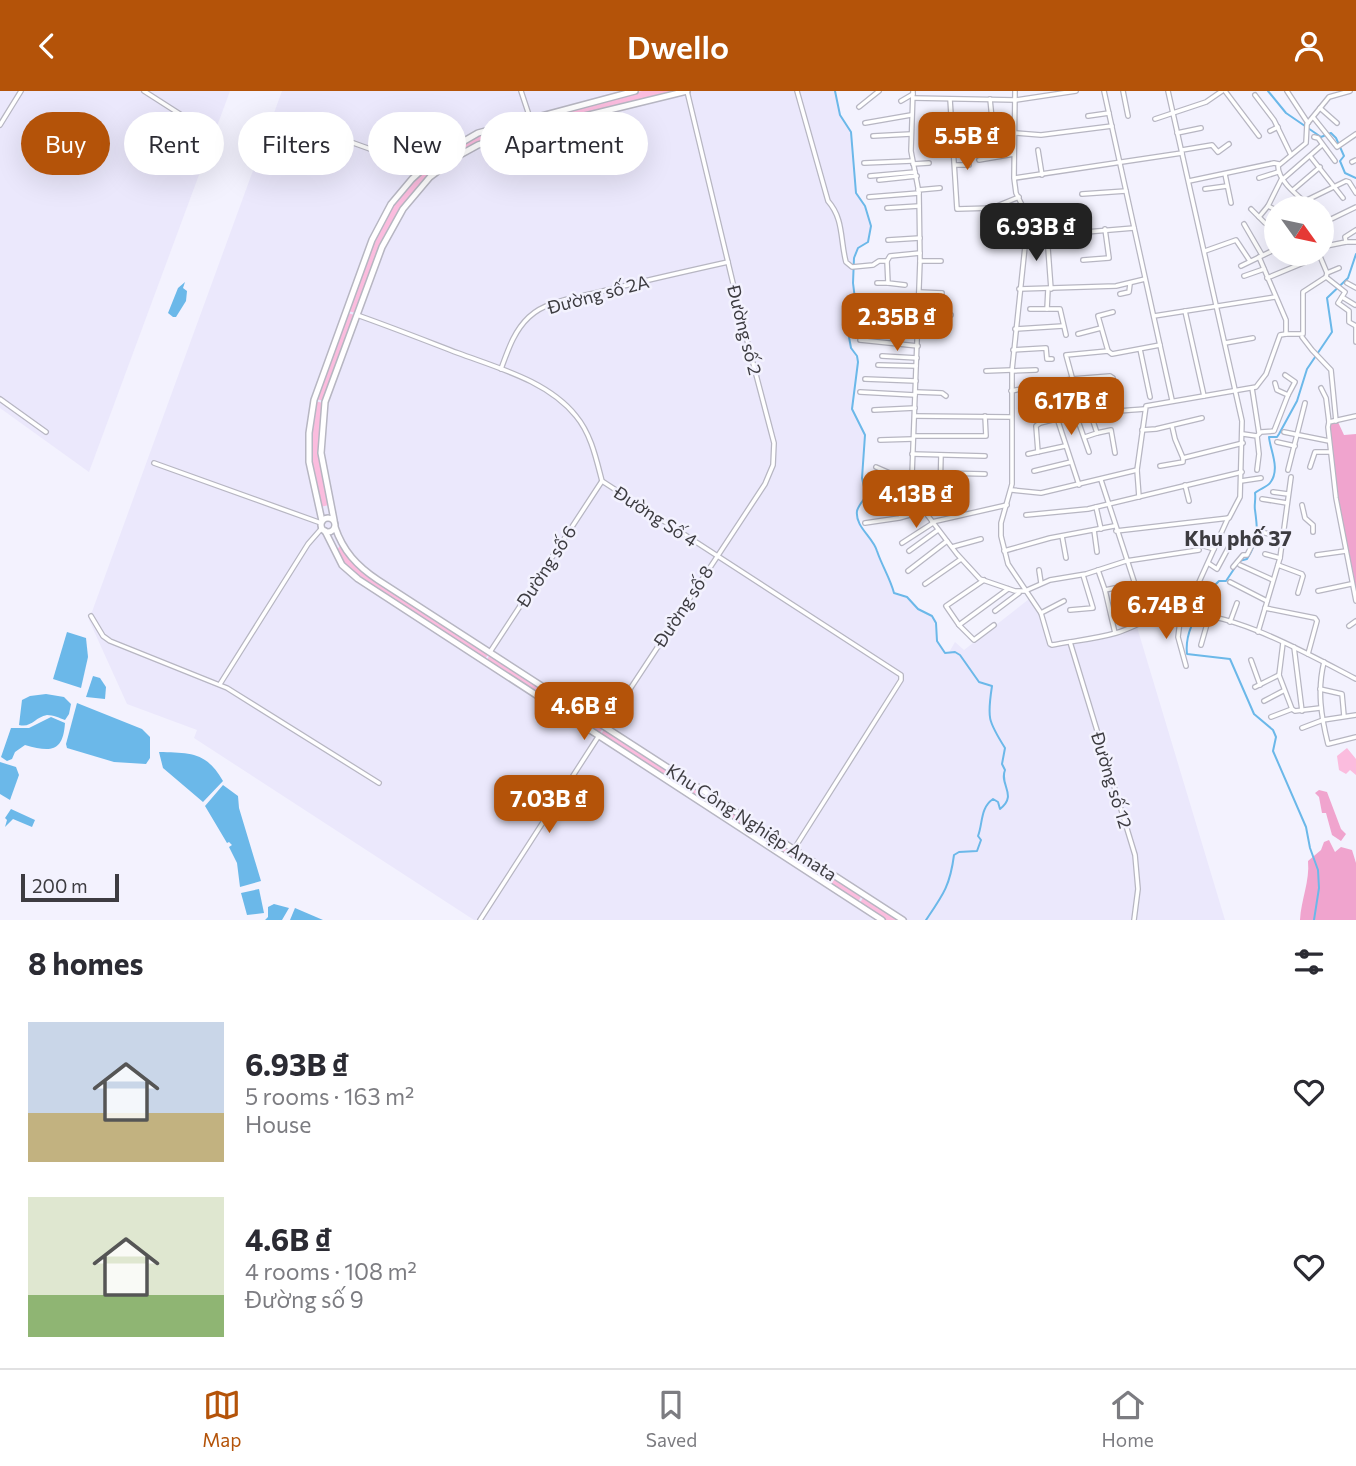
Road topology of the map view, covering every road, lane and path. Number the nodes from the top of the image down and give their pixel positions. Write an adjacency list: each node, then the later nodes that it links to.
1 (21, 91): 44 (street)
2 (144, 91): 28 (street)
3 (521, 91): 29 (street)
4 (635, 91): 30 (street, Khu Công Nghiệp Amata)
5 (687, 91): 31 (street, Khu Công Nghiệp Amata); 132 (street, Đường số 2)
6 (797, 91): 128 (street)
7 (879, 91): 26 (street)
8 (950, 91): 22 (street)
9 (1016, 91): 24 (street)
10 (1076, 91): 17 (street)
11 (1104, 91): 33 (street)
12 (1123, 91): 38 (street)
13 (1168, 91): 32 (street)
14 (1223, 91): 32 (street); 55 (street)
15 (1287, 91): 45 (street)
16 (1350, 91): 21 (street)
17 (1065, 92): 24 (street)
18 (1326, 92): 21 (street)
19 (913, 94): 22 (street); 25 (street); 34 (street)
20 (1255, 95): 47 (street)
21 (1329, 97): 27 (street)
22 (951, 99): 23 (street); 36 (street)
23 (990, 99): 24 (street); 41 (street)
24 (1016, 100): 51 (street)
25 (901, 101)
26 (859, 107)
27 (1320, 108): 39 (street); 43 (street)
28 (177, 112)
29 (528, 112)
30 (553, 112)
31 (602, 112)
32 (1173, 112): 40 (street); 50 (street)
33 (1109, 113): 37 (street); 46 (street)
34 (912, 115): 42 (street); 52 (street)
35 (935, 115): 36 (street)
36 (951, 115): 73 (street)
37 (1088, 116)
38 (1128, 116)
39 (1313, 117): 45 (street); 53 (street)
40 (1155, 118)
41 (992, 119)
42 (865, 123)
43 (1337, 123)
44 (0, 124)
45 (1307, 125): 63 (street)
46 (1112, 126): 51 (street); 70 (street)
47 (1278, 127): 49 (street); 63 (street)
48 (1201, 128): 50 (street)
49 (1270, 131)
50 (1177, 132): 61 (street)
51 (1015, 133): 62 (street)
52 (911, 134): 54 (street); 67 (street)
53 (1356, 134)
54 (873, 136)
55 (1259, 136)
56 (1314, 137): 59 (street)
57 (480, 144): 163 (street, Khu Công Nghiệp Amata)
58 (1228, 144): 61 (street)
59 (1322, 145): 64 (street); 66 (street)
60 (1038, 150): 78 (street)
61 (1182, 151): 70 (street); 85 (street)
62 (1014, 154): 65 (street); 82 (street)
63 (1291, 156): 71 (street)
64 (1310, 156): 74 (street); 83 (street)
65 (979, 160)
66 (1335, 161)
67 (912, 162): 68 (street); 69 (street); 77 (street)
68 (864, 163)
69 (929, 163)
70 (1120, 163): 78 (street); 92 (street)
71 (1279, 164): 75 (street); 76 (street)
72 (969, 165): 73 (street)
73 (955, 166): 99 (street)
74 (1320, 167): 88 (street); 90 (street)
75 (1278, 172): 81 (street); 83 (street)
76 (1224, 173): 85 (street); 86 (street)
77 (916, 174): 80 (street); 84 (street); 91 (street)
78 (1042, 174): 82 (street)
79 (416, 175): 159 (street, Khu Công Nghiệp Amata)
80 (870, 176)
81 (1259, 178)
82 (1014, 179): 99 (street)
83 (1282, 179): 90 (street); 95 (street)
84 (879, 180)
85 (1189, 181): 123 (street)
86 (1227, 186): 89 (street); 101 (street)
87 (940, 188): 91 (street)
88 (1336, 188): 93 (street); 97 (street); 100 (street)
89 (1205, 189)
90 (1293, 190): 96 (street)
91 (919, 191): 98 (street); 102 (street)
92 (1126, 191): 94 (street); 113 (street)
93 (1356, 193)
94 (1082, 194)
95 (1273, 196)
96 (1299, 196)
97 (1316, 196)
98 (869, 197)
99 (1019, 197): 107 (street)
100 (1343, 198)
101 (1231, 202)
102 (919, 207): 104 (street); 118 (street)
103 (1356, 207): 110 (street)
104 (887, 208)
105 (1251, 209): 109 (street)
106 (1264, 211): 109 (street)
107 (1026, 213): 108 (street); 117 (street)
108 (1061, 213)
109 (1259, 217): 111 (street)
110 (1334, 217)
111 (1264, 222)
112 (1244, 224): 126 (street)
113 (1134, 228): 114 (street); 141 (street)
114 (1105, 229): 116 (street); 127 (street)
115 (1356, 230): 120 (street)
116 (1047, 235): 117 (street); 149 (street)
117 (1026, 237): 148 (street)
118 (920, 238): 119 (street); 124 (street)
119 (888, 240)
120 (1346, 242): 121 (street); 122 (street)
121 (1356, 242)
122 (1334, 244)
123 (1205, 251): 131 (street); 156 (street)
124 (920, 253): 128 (street); 129 (street)
125 (1264, 254): 126 (street)
126 (1260, 256): 131 (street); 137 (street)
127 (1083, 260)
128 (887, 261): 144 (street)
129 (920, 261): 130 (street); 150 (street)
130 (941, 261)
131 (1251, 261): 133 (street)
132 (727, 262): 191 (street, Đường số 2A); 326 (street, Đường số 2)
133 (1241, 266)
134 (1295, 266): 140 (street)
135 (1324, 266): 138 (street)
136 (1339, 268): 138 (street)
137 (1264, 269): 139 (street); 140 (street)
138 (1327, 275): 154 (street); 173 (street)
139 (1244, 276)
140 (1267, 278): 153 (street)
141 (1145, 279): 145 (street); 164 (street)
142 (1347, 282): 147 (street)
143 (877, 283): 144 (street)
144 (888, 283): 146 (street)
145 (1130, 284): 149 (street); 152 (street)
146 (905, 285)
147 (1356, 288)
148 (1019, 289): 149 (street); 170 (street)
149 (1049, 289): 158 (street)
150 (919, 292): 151 (street); 162 (street)
151 (942, 293)
152 (1120, 294)
153 (1275, 297): 156 (street); 173 (street)
154 (1342, 297): 155 (street); 180 (street)
155 (1355, 305)
156 (1216, 306): 160 (street); 179 (street)
157 (1030, 309): 158 (street)
158 (1047, 309): 168 (street)
159 (345, 311): 163 (street); 217 (street, Khu Công Nghiệp Amata)
160 (1185, 311): 164 (street); 213 (street)
161 (1112, 312): 169 (street)
162 (919, 314): 166 (street); 167 (street)
163 (357, 315): 191 (street, Đường Số 4); 219 (street, Khu Công Nghiệp Amata)
164 (1154, 316): 181 (street)
165 (883, 321): 166 (street)
166 (918, 324): 174 (street)
167 (945, 326)
168 (1063, 326): 170 (street); 175 (street)
169 (1101, 328): 172 (street); 185 (street)
170 (1014, 329): 184 (street)
171 (871, 332): 174 (street)
172 (1078, 334)
173 (1286, 334): 205 (street)
174 (918, 335): 182 (street)
175 (1066, 335)
176 (1302, 337): 233 (street)
177 (1253, 338): 179 (street)
178 (860, 340): 182 (street)
179 (1226, 342): 207 (street)
180 (1356, 342)
181 (1160, 345): 183 (street); 218 (street)
182 (918, 346): 187 (street)
183 (1140, 349): 185 (street); 214 (street)
184 (1013, 350): 188 (street); 193 (street)
185 (1108, 351): 199 (street)
186 (882, 356): 187 (street)
187 (917, 358): 190 (street)
188 (1052, 359)
189 (878, 365): 190 (street)
190 (916, 366): 200 (street)
191 (501, 369): 277 (street, Đường Số 4)
192 (986, 370): 193 (street)
193 (1012, 370): 194 (street); 206 (street)
194 (1023, 370): 195 (street); 197 (street)
195 (1036, 370)
196 (1285, 375): 211 (street)
197 (1023, 377)
198 (865, 379): 200 (street)
199 (1072, 379): 201 (street); 215 (street); 224 (street)
200 (916, 381): 209 (street)
201 (1058, 381): 203 (street); 210 (street)
202 (1275, 383): 211 (street)
203 (1034, 386): 206 (street); 235 (street)
204 (1321, 388): 234 (street)
205 (1252, 389): 207 (street); 242 (street)
206 (1011, 391): 230 (street)
207 (1236, 391): 213 (street); 241 (street)
208 (860, 392): 209 (street)
209 (916, 394): 212 (street); 221 (street)
210 (1061, 395)
211 (1288, 395): 242 (street)
212 (946, 396)
213 (1204, 396): 218 (street)
214 (1150, 397)
215 (1078, 399)
216 (0, 400): 238 (street)
217 (314, 400): 219 (street); 303 (street, Khu Công Nghiệp Amata)
218 (1172, 400): 222 (street)
219 (325, 402): 302 (street, Khu Công Nghiệp Amata)
220 (1305, 403): 243 (street)
221 (915, 408): 223 (street); 227 (street)
222 (1144, 409): 224 (street); 237 (street)
223 (874, 410)
224 (1114, 411): 226 (street)
225 (1076, 415): 226 (street); 231 (street); 245 (street)
226 (1091, 415): 240 (street)
227 (915, 416): 228 (street); 244 (street)
228 (985, 416): 230 (street); 244 (street)
229 (1356, 416): 233 (street)
230 (1010, 417): 283 (street)
231 (1057, 418): 235 (street); 250 (street)
232 (1202, 418): 236 (street)
233 (1336, 421): 234 (street)
234 (1329, 422): 247 (street)
235 (1040, 423): 252 (street)
236 (1172, 426): 237 (street); 260 (street)
237 (1142, 430): 266 (street)
238 (46, 432)
239 (1284, 432): 243 (street)
240 (1097, 433): 245 (street); 255 (street)
241 (1243, 434): 242 (street); 249 (street)
242 (1258, 434): 267 (street)
243 (1298, 436): 247 (street); 251 (street)
244 (913, 437): 246 (street); 256 (street)
245 (1085, 437): 253 (street)
246 (880, 440)
247 (1329, 441): 254 (street)
248 (1277, 442): 251 (street)
249 (1242, 443): 260 (street); 270 (street)
250 (1065, 446): 252 (street); 261 (street)
251 (1295, 446): 268 (street)
252 (1038, 452): 257 (street)
253 (1089, 452)
254 (1330, 452): 265 (street); 323 (street)
255 (1115, 453)
256 (912, 454): 258 (street); 279 (street)
257 (1028, 454)
258 (941, 455): 259 (street); 271 (street)
259 (985, 456)
260 (1183, 458): 263 (street)
261 (1071, 462): 269 (street); 281 (street)
262 (154, 463): 303 (street)
263 (1160, 466)
264 (876, 467): 272 (street)
265 (1310, 467)
266 (1137, 470): 276 (street); 287 (street)
267 (1257, 470)
268 (1288, 470)
269 (1034, 471)
270 (1242, 472): 278 (street); 282 (street)
271 (940, 473): 273 (street); 286 (street)
272 (892, 474): 279 (street); 280 (street)
273 (985, 474)
274 (1291, 477): 285 (street)
275 (1261, 478): 278 (street)
276 (1101, 480): 281 (street); 294 (street)
277 (602, 481): 326 (street, Đường Số 4); 375 (street, Đường số 6)
278 (1241, 481): 299 (street)
279 (912, 482): 288 (street)
280 (884, 483)
281 (1079, 485): 283 (street)
282 (1185, 485): 287 (street); 291 (street)
283 (1012, 490): 293 (street)
284 (1273, 492): 285 (street)
285 (1288, 494): 292 (street)
286 (940, 495)
287 (1139, 496): 294 (street)
288 (918, 498): 289 (street); 297 (street)
289 (899, 499)
290 (1262, 499): 292 (street)
291 (1189, 501)
292 (1287, 503): 311 (street)
293 (1007, 505): 300 (street); 322 (street)
294 (1109, 505): 296 (street); 304 (street)
295 (1302, 505): 309 (street)
296 (1096, 507): 298 (street); 305 (street)
297 (924, 512): 300 (street); 301 (street)
298 (1026, 515)
299 (1228, 518): 304 (street); 319 (street)
300 (932, 522): 306 (street); 315 (street)
301 (865, 523)
302 (334, 524): 303 (street); 303 (street); 375 (street, Khu Công Nghiệp Amata)
303 (323, 526): 378 (street, Khu Công Nghiệp Amata); 383 (street)
304 (1115, 528): 305 (street); 331 (street)
305 (1101, 529): 307 (street)
306 (938, 530): 314 (street); 321 (street)
307 (1094, 530): 310 (street); 324 (street)
308 (1261, 532): 311 (street)
309 (1313, 532)
310 (1062, 536): 322 (street); 328 (street)
311 (1282, 537): 329 (street)
312 (981, 539): 318 (street)
313 (1256, 540): 335 (street)
314 (947, 541): 318 (street); 338 (street)
315 (902, 543)
316 (1231, 543): 332 (street)
317 (1204, 546): 319 (street)
318 (952, 547): 330 (street)
319 (1214, 549): 332 (street)
320 (1199, 550): 331 (street)
321 (909, 551)
322 (1004, 551): 349 (street)
323 (1346, 551): 327 (street); 346 (street)
324 (1097, 552)
325 (1265, 554): 329 (street)
326 (716, 555): 394 (street, Đường số 8); 401 (street, Đường Số 4)
327 (1317, 555)
328 (1066, 558)
329 (1280, 558): 334 (street)
330 (961, 559): 340 (street); 344 (street)
331 (1126, 561): 337 (street); 345 (street)
332 (1208, 563): 360 (street)
333 (1240, 565): 341 (street)
334 (1278, 565): 341 (street); 351 (street)
335 (1233, 567)
336 (1039, 570): 343 (street)
337 (1098, 570): 339 (street); 348 (street)
338 (908, 571)
339 (1083, 575): 343 (street); 357 (street)
340 (984, 580): 347 (street); 366 (street)
341 (1273, 580): 353 (street)
342 (1230, 582): 353 (street)
343 (1041, 583): 349 (street)
344 (925, 584)
345 (1134, 584): 348 (street); 363 (street)
346 (1351, 584): 350 (street); 354 (street)
347 (1008, 589): 349 (street); 366 (street)
348 (1105, 590): 370 (street)
349 (1023, 591): 358 (street); 359 (street)
350 (1318, 591)
351 (1298, 593)
352 (1064, 601): 359 (street)
353 (1267, 601): 356 (street)
354 (1356, 601)
355 (1237, 603): 365 (street)
356 (1265, 608): 369 (street); 376 (street)
357 (1070, 610)
358 (995, 611)
359 (1041, 613): 371 (street)
360 (1183, 613): 362 (street); 363 (street); 380 (street)
361 (91, 616): 383 (street)
362 (1209, 617): 365 (street); 373 (street)
363 (1147, 621): 370 (street)
364 (1356, 621): 368 (street)
365 (1230, 622): 369 (street)
366 (959, 625): 367 (street)
367 (994, 625)
368 (1349, 626)
369 (1258, 632): 372 (street)
370 (1115, 633): 371 (street)
371 (1070, 642): 408 (street, Đường số 12)
372 (1283, 643): 374 (street); 381 (street)
373 (1201, 645)
374 (1294, 647): 376 (street); 389 (street)
375 (491, 652): 378 (street); 394 (street, Khu Công Nghiệp Amata)
376 (1308, 654): 379 (street)
377 (1251, 660): 381 (street)
378 (484, 661): 396 (street, Khu Công Nghiệp Amata)
379 (1324, 662): 382 (street); 384 (street)
380 (1186, 666)
381 (1279, 675): 385 (street)
382 (1356, 678)
383 (220, 684): 398 (street)
384 (1320, 689): 387 (street); 391 (street)
385 (1283, 691): 386 (street); 388 (street)
386 (1264, 701)
387 (1321, 708): 389 (street); 393 (street)
388 (1292, 709): 389 (street); 392 (street)
389 (1302, 711)
390 (1356, 715): 391 (street)
391 (1344, 716): 393 (street)
392 (1271, 717)
393 (1323, 720): 395 (street); 397 (street)
394 (605, 727): 396 (street); 399 (street, Khu Công Nghiệp Amata)
395 (1302, 728)
396 (598, 736): 400 (street, Khu Công Nghiệp Amata); 405 (street)
397 (1356, 737)
398 (379, 783)
399 (700, 788): 400 (street); 401 (street, Khu Công Nghiệp Amata)
400 (694, 798): 402 (street, Khu Công Nghiệp Amata)
401 (794, 849): 402 (street); 403 (street, Khu Công Nghiệp Amata)
402 (788, 859): 404 (street, Khu Công Nghiệp Amata)
403 (864, 894): 404 (street); 407 (street, Khu Công Nghiệp Amata)
404 (858, 904): 406 (street, Khu Công Nghiệp Amata)
405 (480, 920)
406 (882, 920)
407 (903, 920)
408 (1134, 920)

